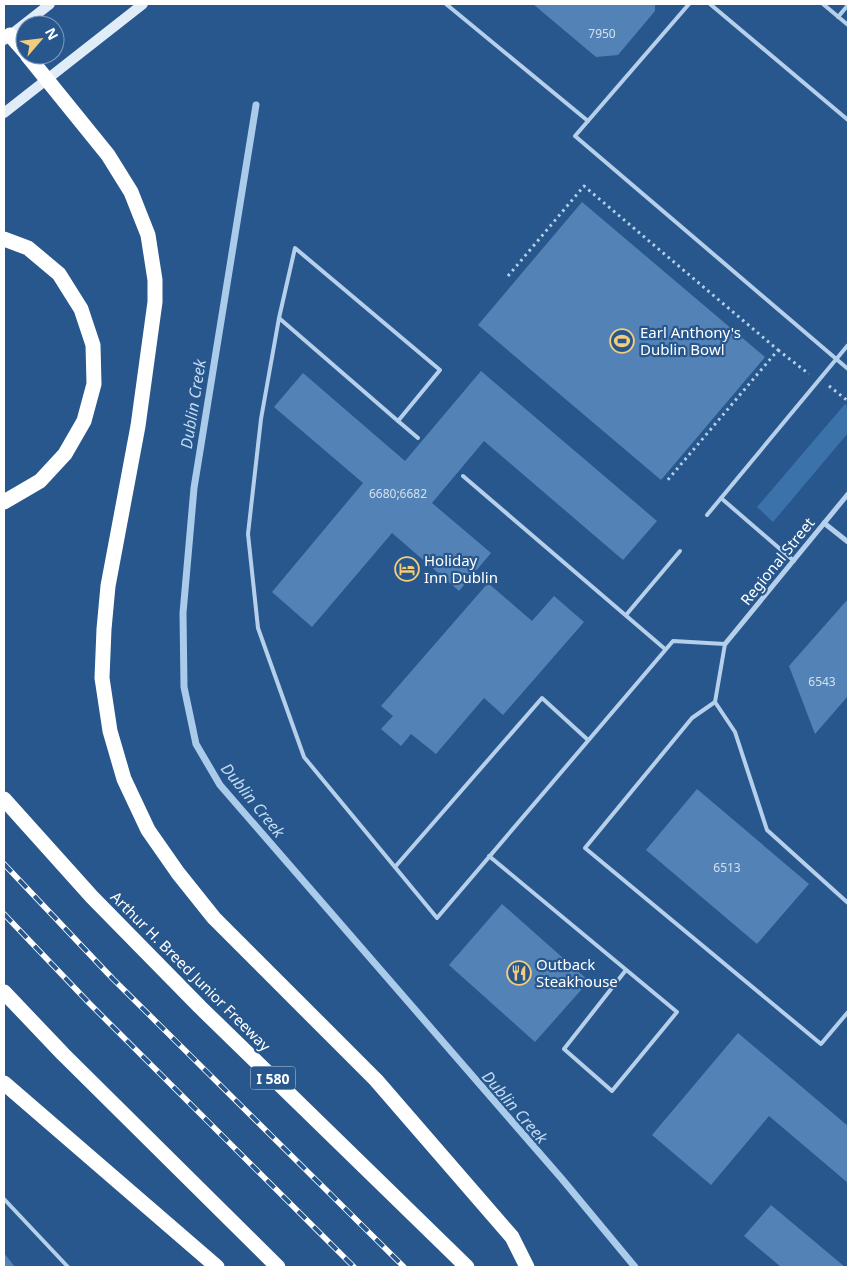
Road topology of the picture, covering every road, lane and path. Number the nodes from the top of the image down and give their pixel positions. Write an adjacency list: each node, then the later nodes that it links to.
1 (50, 4): 10 (main road)
2 (143, 4): 12 (main road)
3 (446, 4): 15 (lane)
4 (689, 4): 15 (lane)
5 (710, 4): 14 (lane)
6 (823, 4): 8 (lane)
7 (848, 5): 8 (lane)
8 (838, 17): 9 (lane)
9 (848, 25)
10 (7, 38)
11 (35, 65): 12 (highway)
12 (47, 79): 13 (main road); 52 (highway)
13 (4, 113)
14 (848, 120)
15 (588, 121): 20 (lane)
16 (4, 239): 28 (highway)
17 (508, 276): 25 (path)
18 (279, 318): 22 (lane); 22 (lane); 41 (lane)
19 (848, 345): 20 (lane)
20 (837, 359): 21 (lane); 27 (lane)
21 (848, 369)
22 (398, 421): 23 (lane)
23 (418, 438)
24 (463, 476): 34 (lane)
25 (666, 482)
26 (848, 494): 30 (street, Regional Street)
27 (720, 498): 29 (lane); 33 (lane)
28 (4, 502)
29 (707, 515)
30 (824, 523): 31 (street); 33 (street, Regional Street)
31 (848, 542)
32 (680, 551): 34 (lane)
33 (794, 561): 35 (street, Regional Street)
34 (626, 615): 36 (lane)
35 (725, 644): 36 (lane); 37 (lane)
36 (665, 649): 38 (lane)
37 (714, 702): 42 (lane); 45 (lane)
38 (588, 740): 40 (lane); 41 (lane)
39 (4, 799): 51 (highway, Arthur H. Breed Junior Freeway / I 580)
40 (489, 856): 41 (lane); 43 (lane)
41 (395, 868)
42 (848, 903)
43 (626, 970): 43 (lane)
44 (4, 992): 50 (highway)
45 (848, 1012)
46 (4, 1082): 49 (highway)
47 (4, 1199): 48 (lane)
48 (68, 1267)
49 (217, 1267)
50 (278, 1267)
51 (467, 1267)
52 (527, 1267)

